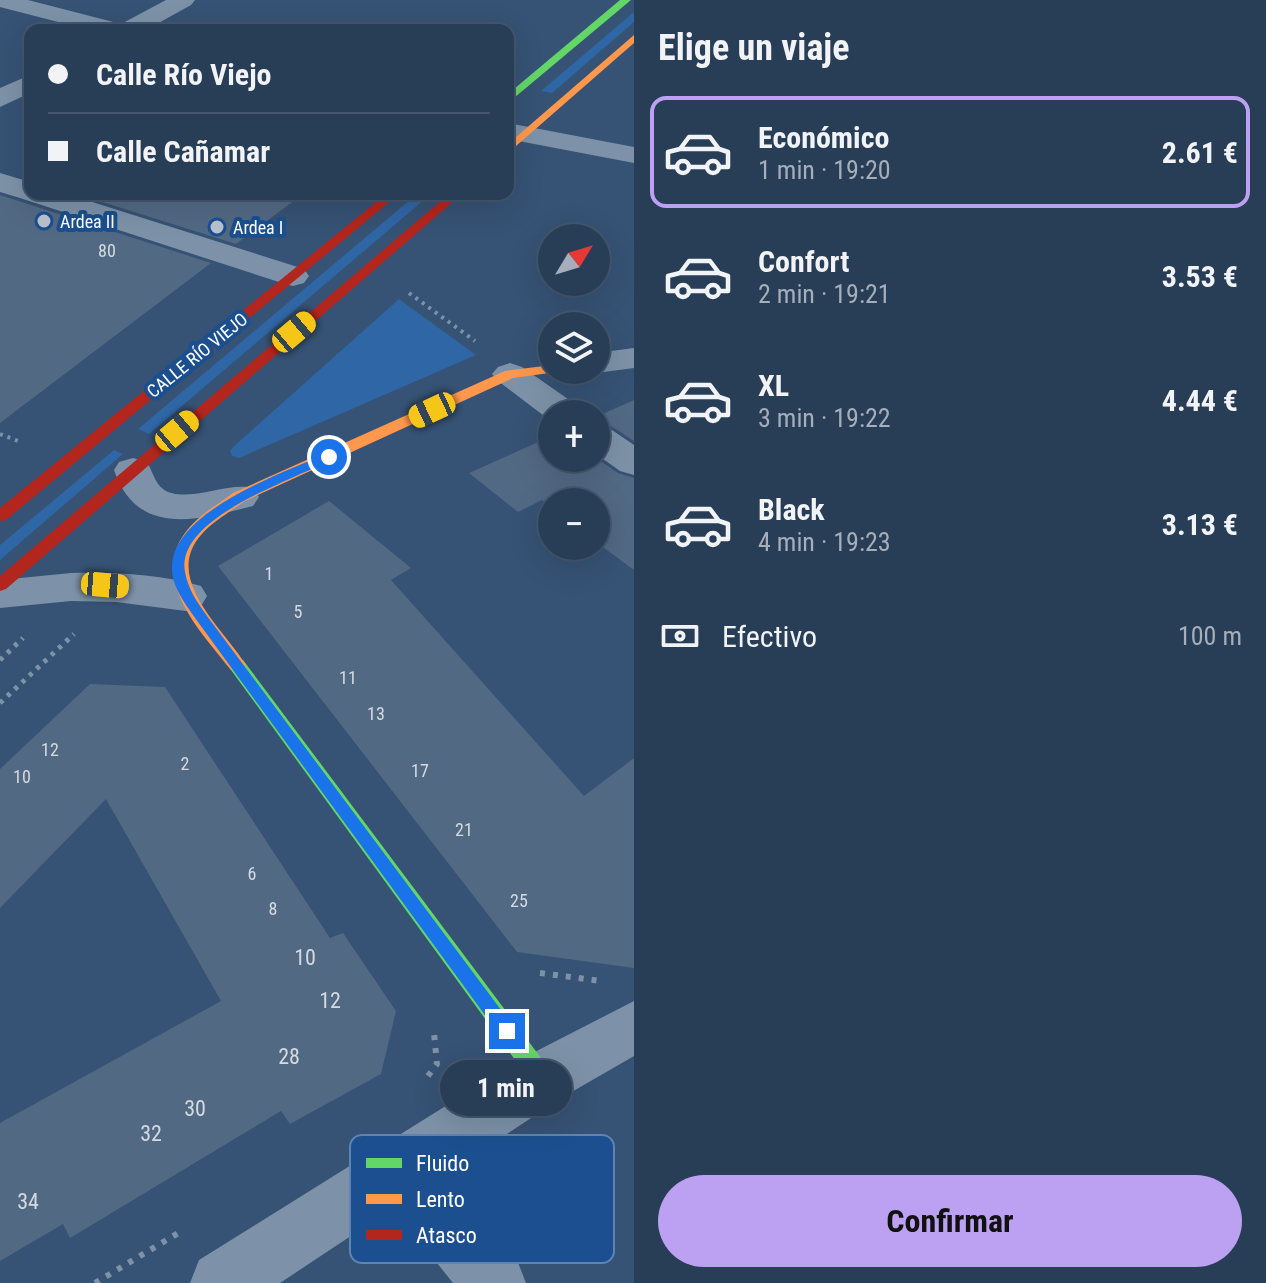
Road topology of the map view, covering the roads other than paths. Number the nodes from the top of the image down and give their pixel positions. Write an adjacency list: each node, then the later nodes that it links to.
1 (0, 0): 4 (street)
2 (183, 0): 5 (street)
3 (626, 0): 8 (main road)
4 (94, 24)
5 (139, 24)
6 (634, 38): 10 (main road)
7 (24, 86): 9 (street)
8 (514, 95)
9 (0, 99)
10 (514, 139): 11 (street)
11 (634, 155)
12 (0, 182): 13 (street)
13 (24, 190)
14 (56, 200): 17 (street)
15 (386, 200): 17 (main road, CALLE RÍO VIEJO)
16 (449, 200): 25 (main road)
17 (293, 276): 27 (main road, CALLE RÍO VIEJO)
18 (634, 358): 19 (street)
19 (610, 361)
20 (538, 371): 21 (main road)
21 (510, 374): 22 (street); 26 (main road)
22 (546, 400)
23 (610, 446): 24 (street)
24 (634, 463)
25 (133, 470): 26 (street); 28 (main road)
26 (239, 497): 30 (main road)
27 (0, 516)
28 (0, 585)
29 (0, 594): 30 (street)
30 (186, 596): 32 (main road)
31 (621, 1004): 32 (street)
32 (542, 1078): 33 (street)
33 (455, 1135)
34 (350, 1202): 36 (street)
35 (478, 1263): 37 (street)
36 (222, 1283)
37 (494, 1283)

